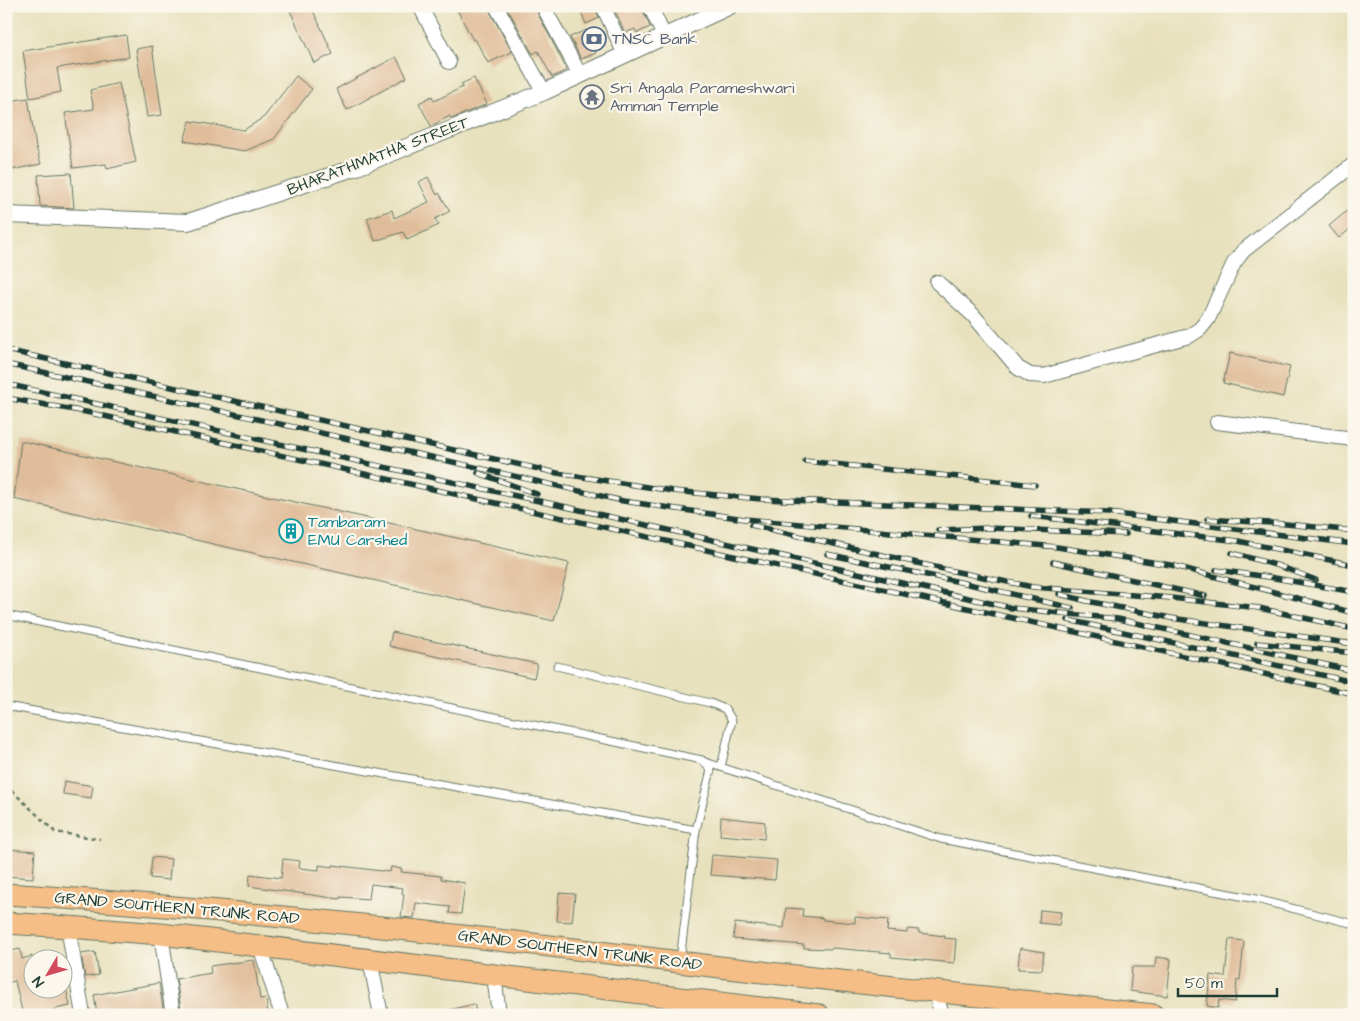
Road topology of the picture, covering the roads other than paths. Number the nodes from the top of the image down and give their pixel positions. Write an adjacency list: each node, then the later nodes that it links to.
1 (420, 6): 9 (street)
2 (496, 6): 11 (street)
3 (543, 6): 10 (street)
4 (603, 6): 8 (street)
5 (650, 6): 7 (street)
6 (724, 8): 7 (street, BHARATHMATHA STREET)
7 (664, 36): 8 (street, BHARATHMATHA STREET)
8 (625, 55): 10 (street, BHARATHMATHA STREET)
9 (449, 62)
10 (580, 75): 11 (street, BHARATHMATHA STREET)
11 (544, 92): 13 (street, BHARATHMATHA STREET)
12 (1354, 164): 14 (street)
13 (6, 215)
14 (937, 282)
15 (1217, 422): 16 (street)
16 (1354, 439)
17 (6, 615): 20 (lane)
18 (557, 666): 21 (lane)
19 (6, 706): 22 (lane)
20 (702, 760): 21 (lane); 22 (lane)
21 (721, 767): 25 (lane)
22 (696, 830): 30 (lane)
23 (6, 894): 30 (main road, GRAND SOUTHERN TRUNK ROAD)
24 (6, 924): 26 (main road, GRAND SOUTHERN TRUNK ROAD)
25 (1354, 924)
26 (68, 927): 27 (main road, GRAND SOUTHERN TRUNK ROAD); 34 (street)
27 (161, 934): 28 (main road, GRAND SOUTHERN TRUNK ROAD); 35 (street)
28 (260, 946): 29 (main road, GRAND SOUTHERN TRUNK ROAD); 36 (street)
29 (370, 960): 31 (main road, GRAND SOUTHERN TRUNK ROAD); 37 (street)
30 (680, 962): 32 (main road, GRAND SOUTHERN TRUNK ROAD)
31 (494, 975): 33 (main road, GRAND SOUTHERN TRUNK ROAD); 38 (street)
32 (935, 991): 40 (street); 41 (main road, GRAND SOUTHERN TRUNK ROAD)
33 (680, 1007): 39 (main road, GRAND SOUTHERN TRUNK ROAD)
34 (83, 1015)
35 (172, 1015)
36 (282, 1015)
37 (381, 1015)
38 (499, 1015)
39 (819, 1015)
40 (942, 1015)
41 (1153, 1015)

